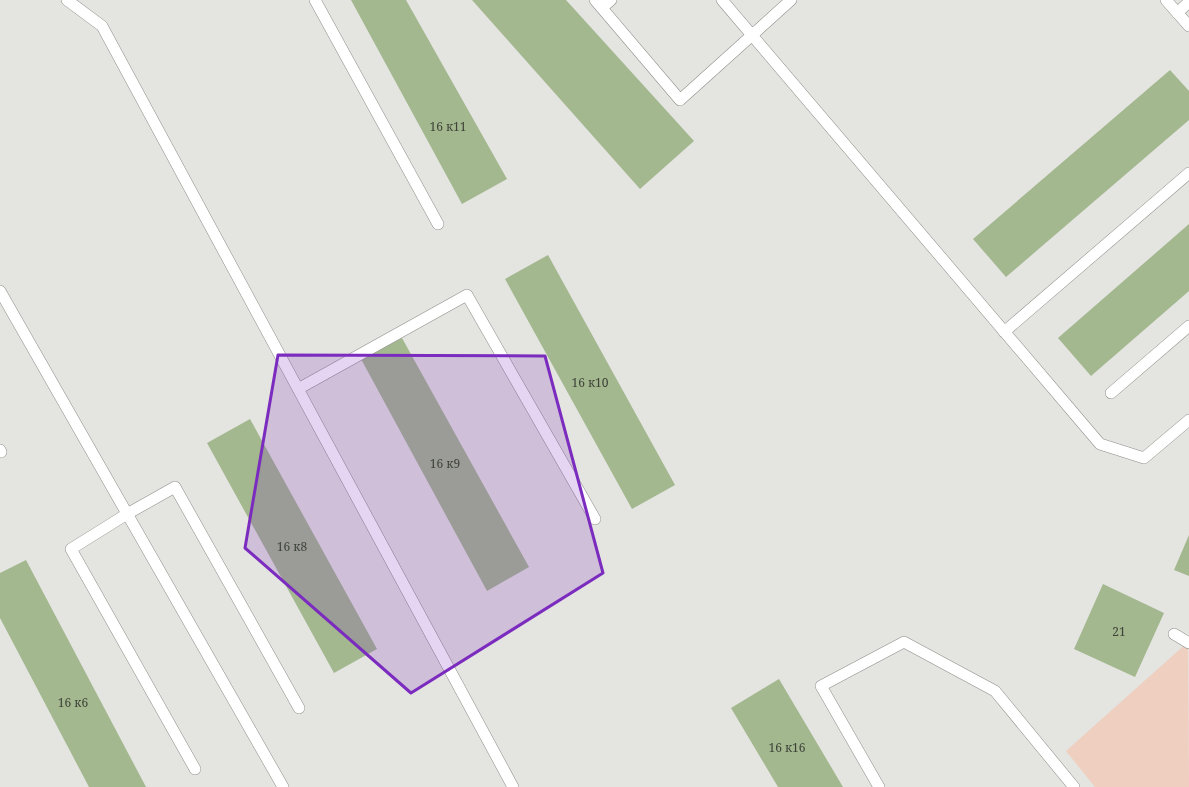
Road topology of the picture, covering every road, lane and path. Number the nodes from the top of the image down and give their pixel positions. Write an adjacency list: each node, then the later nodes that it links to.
1 (68, 0): 17 (lane)
2 (315, 0): 13 (lane)
3 (611, 0): 8 (lane)
4 (722, 0): 11 (lane)
5 (791, 0): 11 (lane)
6 (1166, 0): 9 (lane)
7 (1189, 2): 9 (lane)
8 (598, 4): 11 (lane)
9 (1177, 12): 10 (lane)
10 (1189, 26)
11 (751, 35): 16 (lane)
12 (1189, 173): 16 (lane)
13 (438, 224)
14 (0, 291): 20 (lane)
15 (1189, 326): 18 (lane)
16 (1004, 332): 19 (lane)
17 (298, 389): 21 (lane); 27 (lane)
18 (1111, 393)
19 (1189, 420)
20 (127, 514): 24 (lane); 25 (lane); 26 (lane)
21 (595, 519)
22 (1174, 634): 23 (lane)
23 (1189, 642)
24 (299, 708)
25 (195, 769)
26 (283, 787)
27 (513, 787)
28 (879, 787): 29 (lane)
29 (1074, 787)

